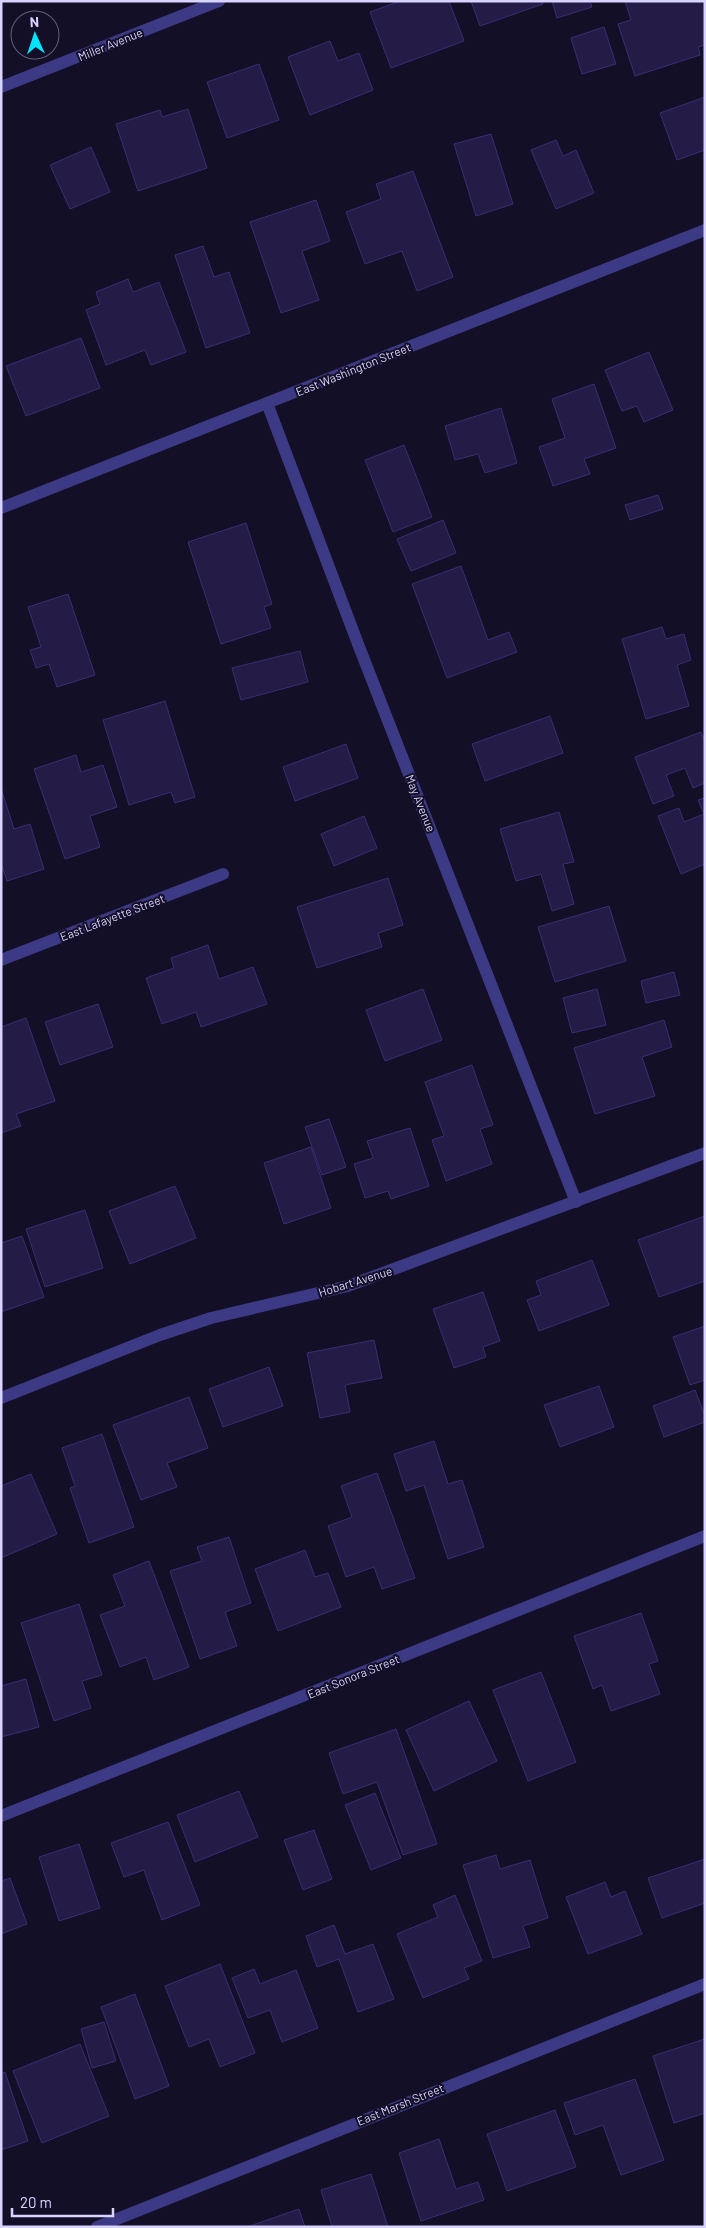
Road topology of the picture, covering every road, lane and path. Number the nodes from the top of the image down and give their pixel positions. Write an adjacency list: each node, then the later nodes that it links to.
1 (219, 1): 2 (street, Miller Avenue)
2 (1, 87)
3 (705, 230): 4 (street, East Washington Street)
4 (267, 403): 5 (street, East Washington Street); 9 (street, May Avenue)
5 (1, 508)
6 (223, 874): 7 (street, East Lafayette Street)
7 (1, 960)
8 (705, 1152): 9 (street, Hobart Avenue)
9 (576, 1202): 10 (street, Hobart Avenue)
10 (1, 1398)
11 (705, 1536): 12 (street, East Sonora Street)
12 (1, 1816)
13 (705, 1984): 14 (street, East Marsh Street)
14 (97, 2227)

